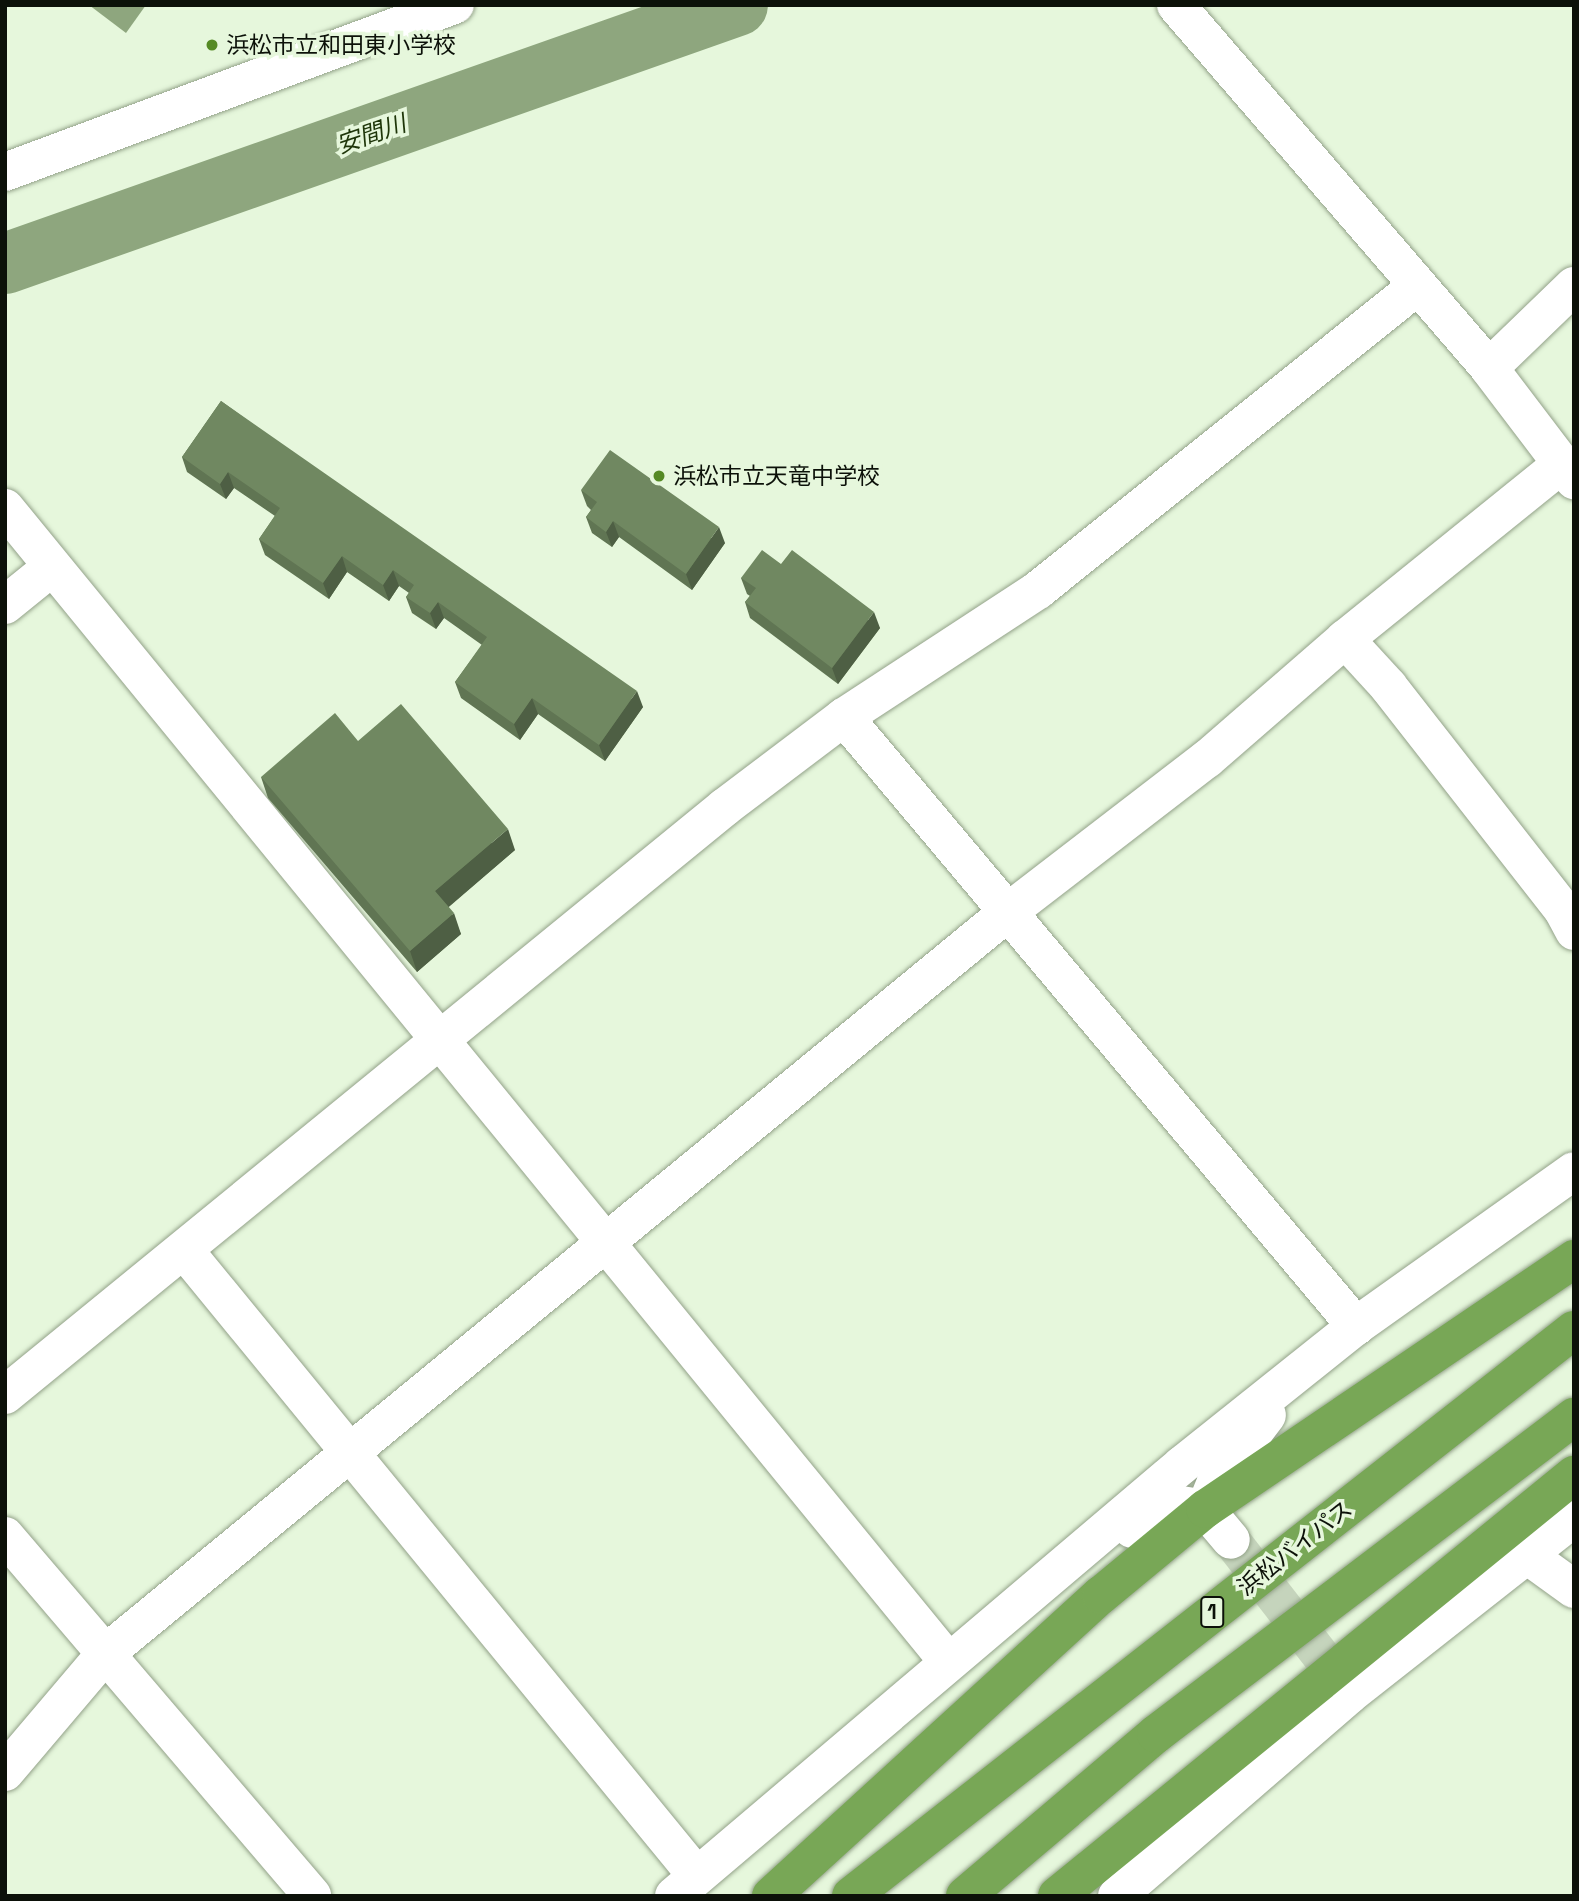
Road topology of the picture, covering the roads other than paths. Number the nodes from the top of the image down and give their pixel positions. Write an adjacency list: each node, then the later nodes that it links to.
1 (455, 5): 3 (street)
2 (1176, 5): 4 (street)
3 (5, 172)
4 (1419, 286): 6 (street); 12 (street)
5 (1574, 286): 6 (street)
6 (1489, 368): 7 (street)
7 (1567, 472): 11 (street)
8 (5, 508): 9 (street)
9 (52, 567): 10 (street); 15 (street)
10 (5, 606)
11 (1345, 639): 13 (street); 14 (street)
12 (844, 717): 13 (street); 15 (street)
13 (1008, 912): 17 (street); 20 (street)
14 (1574, 930)
15 (438, 1040): 17 (street); 18 (street)
16 (1574, 1171): 20 (street)
17 (604, 1244): 25 (street); 35 (street)
18 (184, 1250): 23 (street); 25 (street)
19 (1574, 1259): 27 (highway)
20 (1356, 1326): 22 (street)
21 (1574, 1329): 41 (highway, 浜松バイパス / 1)
22 (1304, 1368): 27 (street); 32 (street)
23 (5, 1395)
24 (1574, 1417): 42 (highway)
25 (350, 1452): 34 (street); 37 (street)
26 (1574, 1475): 43 (highway)
27 (1205, 1509): 30 (street); 32 (street); 40 (highway)
28 (1574, 1518): 31 (street)
29 (5, 1536): 34 (street)
30 (1231, 1540)
31 (1527, 1555): 33 (street); 38 (street)
32 (1033, 1588): 35 (street)
33 (1574, 1589)
34 (106, 1653): 36 (street); 39 (street)
35 (947, 1660): 37 (street)
36 (5, 1772)
37 (686, 1886)
38 (1130, 1894)
39 (312, 1896)
40 (771, 1896)
41 (851, 1896)
42 (965, 1896)
43 (1057, 1896)

